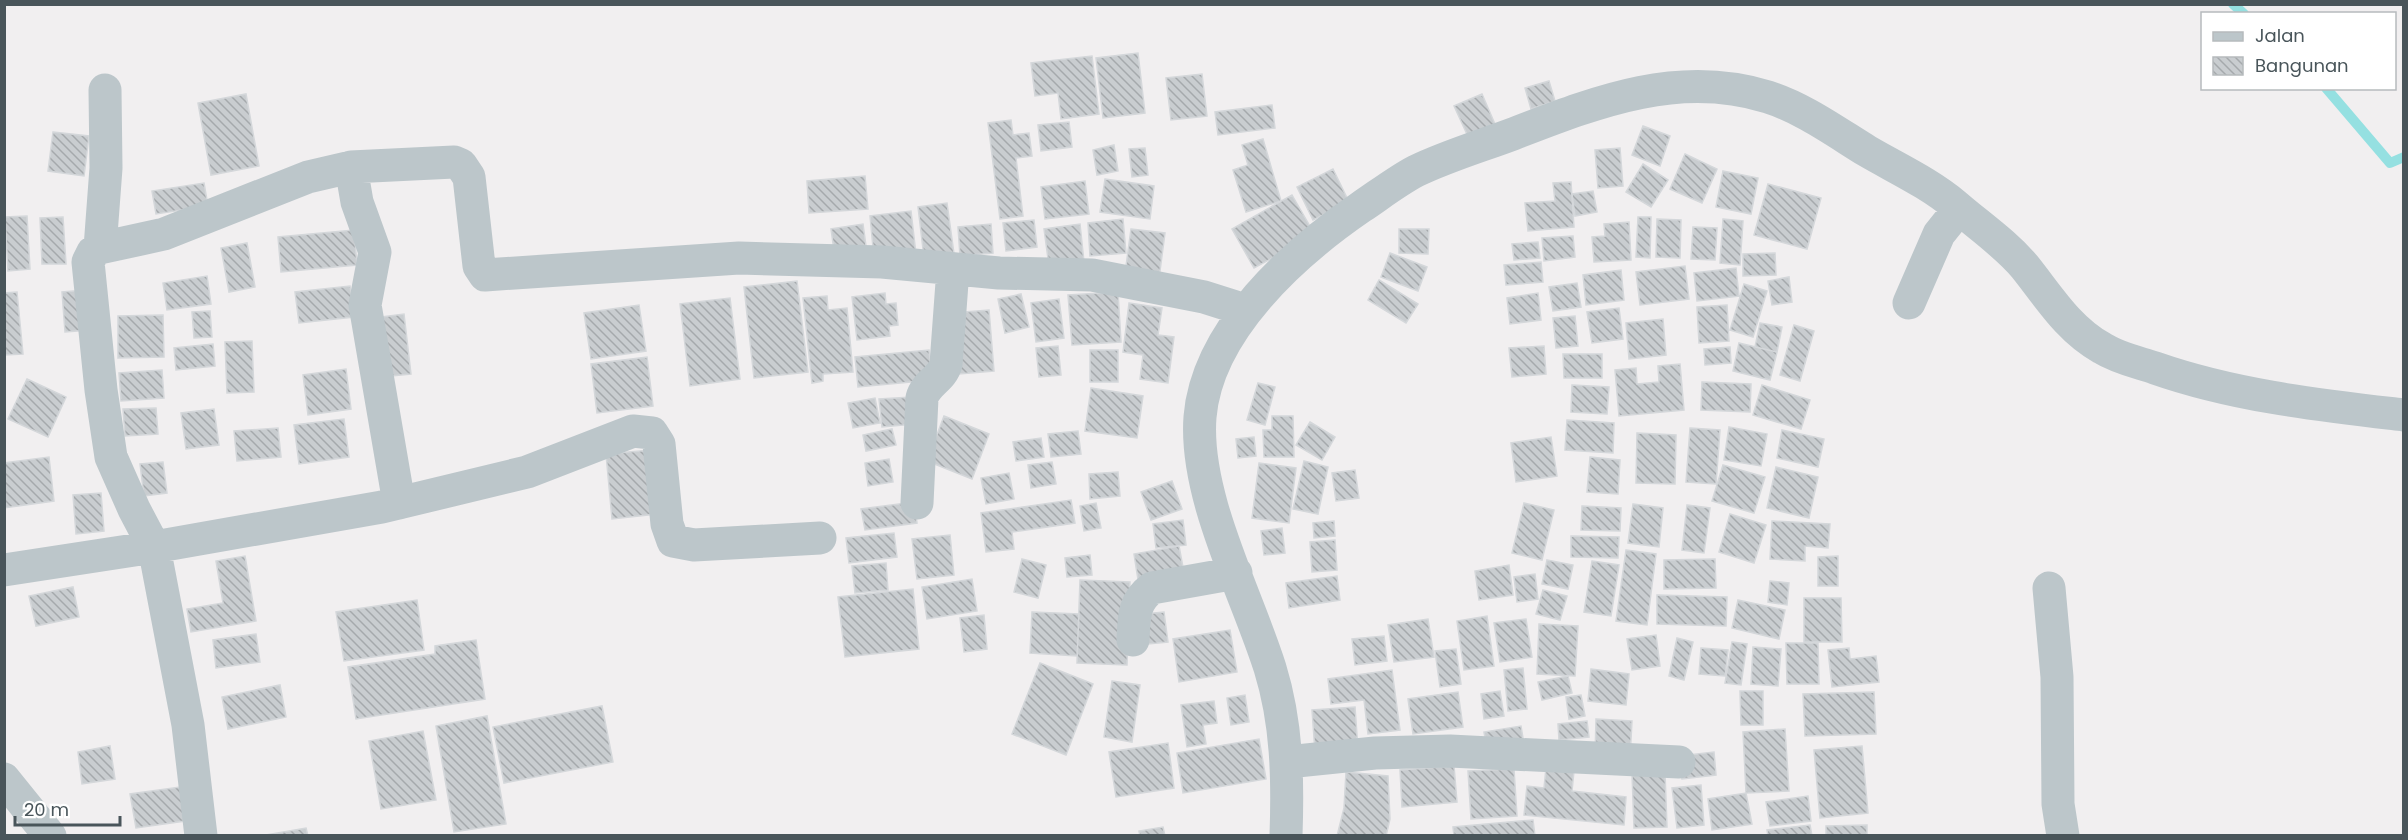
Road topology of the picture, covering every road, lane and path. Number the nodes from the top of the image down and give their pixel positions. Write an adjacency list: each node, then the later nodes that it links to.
1 (105, 90): 4 (street)
2 (351, 167): 4 (street); 5 (street); 9 (street)
3 (1949, 220): 6 (street); 7 (street); 8 (street)
4 (100, 248): 12 (street)
5 (953, 269): 7 (street); 10 (street)
6 (1908, 303)
7 (1245, 310): 14 (street)
8 (2403, 414)
9 (399, 503): 11 (street); 12 (street)
10 (917, 503)
11 (820, 538)
12 (154, 547): 13 (street); 21 (street)
13 (4, 570)
14 (1236, 573): 16 (street); 17 (street)
15 (2049, 588): 23 (street)
16 (1133, 640)
17 (1303, 760): 18 (street); 22 (street)
18 (1679, 762)
19 (4, 779): 20 (street)
20 (50, 836)
21 (201, 836)
22 (1286, 836)
23 (2063, 836)

